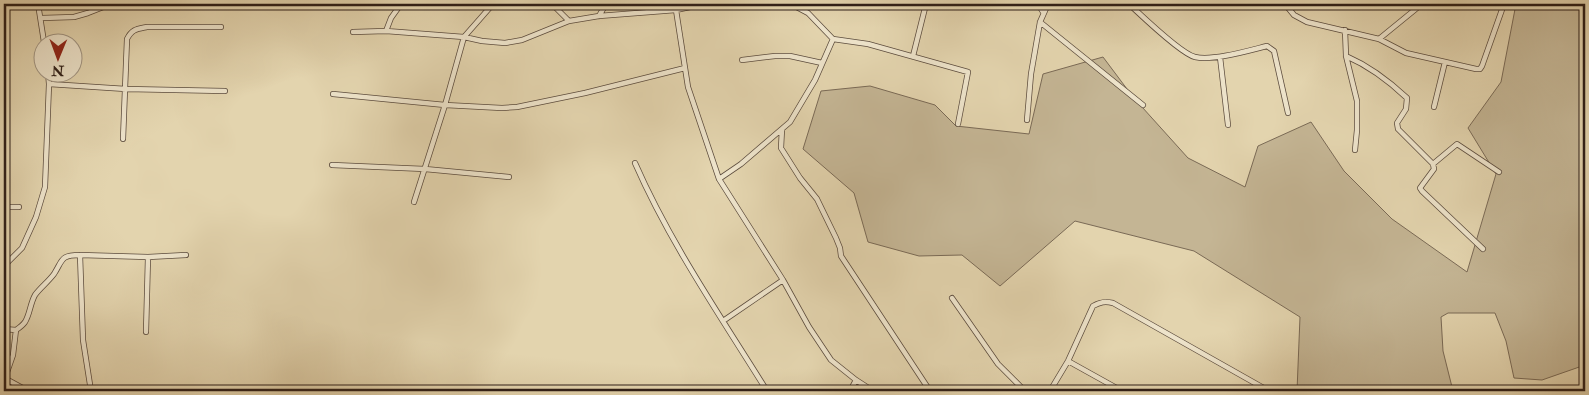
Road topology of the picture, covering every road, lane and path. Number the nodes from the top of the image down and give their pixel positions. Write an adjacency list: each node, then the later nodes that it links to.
1 (38, 4): 20 (street)
2 (111, 4): 20 (street)
3 (493, 4): 28 (street)
4 (552, 4): 21 (street)
5 (606, 4): 19 (street)
6 (704, 4): 16 (street)
7 (791, 4): 30 (street)
8 (926, 4): 31 (street)
9 (1038, 4): 18 (street)
10 (1048, 4): 18 (street)
11 (1129, 4): 32 (street)
12 (1285, 4): 24 (street)
13 (1420, 4): 29 (street)
14 (1504, 4): 35 (street)
15 (398, 5): 25 (street)
16 (686, 5): 17 (street)
17 (676, 10): 19 (street); 37 (street)
18 (1043, 12): 22 (street)
19 (599, 16): 21 (street)
20 (42, 18): 26 (street)
21 (570, 21): 28 (street)
22 (1040, 22): 42 (street); 46 (street)
23 (221, 27): 39 (street)
24 (1345, 30): 29 (street); 33 (street)
25 (386, 31): 27 (street); 28 (street)
26 (43, 32)
27 (352, 32)
28 (464, 36): 43 (street)
29 (1379, 38): 35 (street)
30 (834, 39): 31 (street); 36 (street)
31 (912, 56): 47 (street)
32 (1220, 56): 45 (street); 48 (street)
33 (1346, 56): 51 (street); 53 (street)
34 (742, 60): 36 (street)
35 (1444, 62): 44 (street)
36 (822, 63): 49 (street)
37 (685, 68): 43 (street); 58 (street)
38 (49, 84): 39 (street); 66 (street)
39 (126, 89): 40 (street); 50 (street)
40 (225, 91)
41 (333, 94): 43 (street)
42 (1143, 105)
43 (445, 106): 55 (street)
44 (1434, 108)
45 (1288, 113)
46 (1027, 120)
47 (958, 124)
48 (1228, 125)
49 (782, 129): 58 (street); 83 (street)
50 (123, 139)
51 (1355, 150)
52 (635, 163): 69 (street)
53 (1433, 164): 56 (street); 62 (street)
54 (332, 165): 55 (street)
55 (425, 169): 57 (street); 59 (street)
56 (1499, 172)
57 (509, 177)
58 (720, 179): 67 (street)
59 (414, 202)
60 (4, 207): 61 (street)
61 (19, 207)
62 (1483, 249)
63 (80, 255): 65 (street); 71 (street); 79 (street)
64 (186, 255): 65 (street)
65 (148, 257): 72 (street)
66 (4, 266)
67 (783, 280): 69 (street); 75 (street)
68 (952, 298): 84 (street)
69 (723, 321): 80 (street)
70 (4, 329): 71 (street)
71 (16, 330): 74 (street)
72 (146, 332)
73 (1068, 361): 85 (street); 86 (street); 87 (street)
74 (4, 378): 76 (street)
75 (856, 380): 81 (street); 82 (street)
76 (14, 384): 77 (street); 78 (street)
77 (11, 391)
78 (28, 391)
79 (91, 391)
80 (768, 391)
81 (850, 391)
82 (873, 391)
83 (930, 391)
84 (1026, 391)
85 (1050, 391)
86 (1122, 391)
87 (1269, 391)

